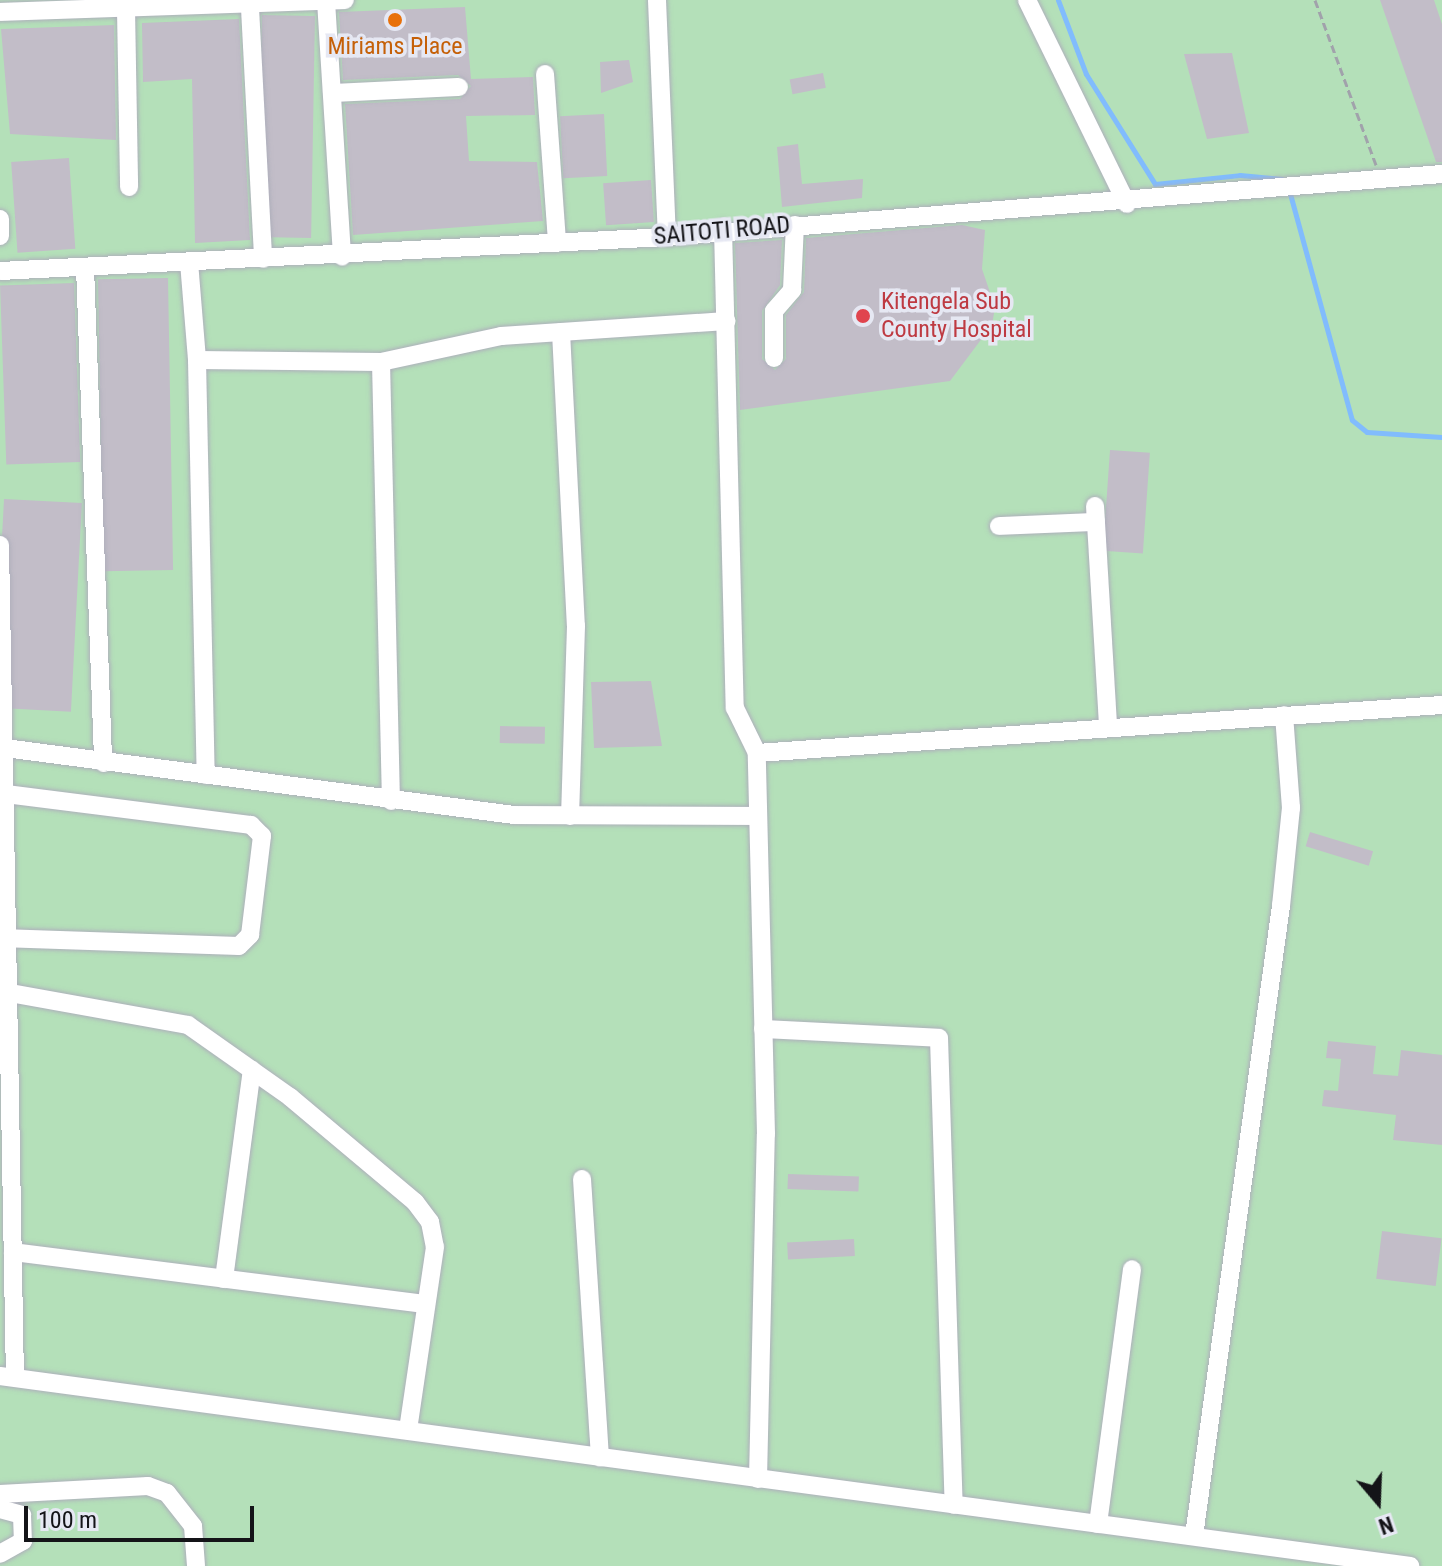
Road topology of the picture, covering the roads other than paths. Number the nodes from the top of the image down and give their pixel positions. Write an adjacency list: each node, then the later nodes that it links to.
1 (345, 0): 4 (street)
2 (657, 0): 19 (street)
3 (1027, 0): 14 (street)
4 (326, 1): 7 (street); 11 (street)
5 (89, 5): 6 (street); 8 (street)
6 (8, 8)
7 (250, 8): 8 (street); 22 (street)
8 (126, 9): 13 (street)
9 (545, 74): 20 (street)
10 (459, 87): 11 (street)
11 (332, 93): 21 (street)
12 (1442, 174): 14 (street, SAITOTI ROAD)
13 (129, 187)
14 (1127, 204): 16 (street, SAITOTI ROAD)
15 (0, 219): 18 (street)
16 (795, 225): 17 (street, SAITOTI ROAD); 28 (street)
17 (723, 229): 19 (street, SAITOTI ROAD); 26 (street)
18 (0, 236)
19 (667, 237): 20 (street, SAITOTI ROAD)
20 (557, 243): 21 (street, SAITOTI ROAD)
21 (342, 256): 22 (street, SAITOTI ROAD)
22 (263, 259): 23 (street, SAITOTI ROAD)
23 (189, 262): 24 (street, SAITOTI ROAD); 29 (street)
24 (85, 267): 25 (street, SAITOTI ROAD); 38 (street)
25 (0, 271)
26 (727, 321): 27 (street); 37 (street)
27 (561, 332): 30 (street); 42 (street)
28 (774, 358)
29 (197, 360): 30 (street); 39 (street)
30 (381, 362): 41 (street)
31 (999, 526): 35 (street)
32 (0, 545): 36 (street)
33 (1442, 705): 34 (street)
34 (1284, 715): 35 (street); 61 (street)
35 (1108, 727): 37 (street)
36 (5, 748): 38 (street); 40 (street)
37 (757, 753): 43 (street)
38 (103, 763): 39 (street)
39 (206, 775): 41 (street)
40 (7, 794): 44 (street); 44 (street)
41 (391, 801): 42 (street)
42 (570, 816): 43 (street)
43 (758, 816): 46 (street)
44 (5, 938): 45 (street)
45 (10, 993): 47 (street); 49 (street)
46 (763, 1029): 56 (street); 58 (street)
47 (252, 1070): 51 (street); 52 (street)
48 (582, 1179): 55 (street)
49 (13, 1252): 51 (street); 53 (street)
50 (1132, 1269): 60 (street)
51 (224, 1279): 52 (street)
52 (426, 1304): 54 (street)
53 (7, 1376): 54 (street)
54 (408, 1430): 55 (street)
55 (600, 1457): 56 (street)
56 (758, 1479): 58 (street)
57 (0, 1494): 63 (street)
58 (954, 1505): 60 (street)
59 (0, 1509): 62 (street)
60 (1098, 1524): 61 (street)
61 (1194, 1536): 64 (street)
62 (0, 1554)
63 (196, 1566)
64 (1410, 1566)

